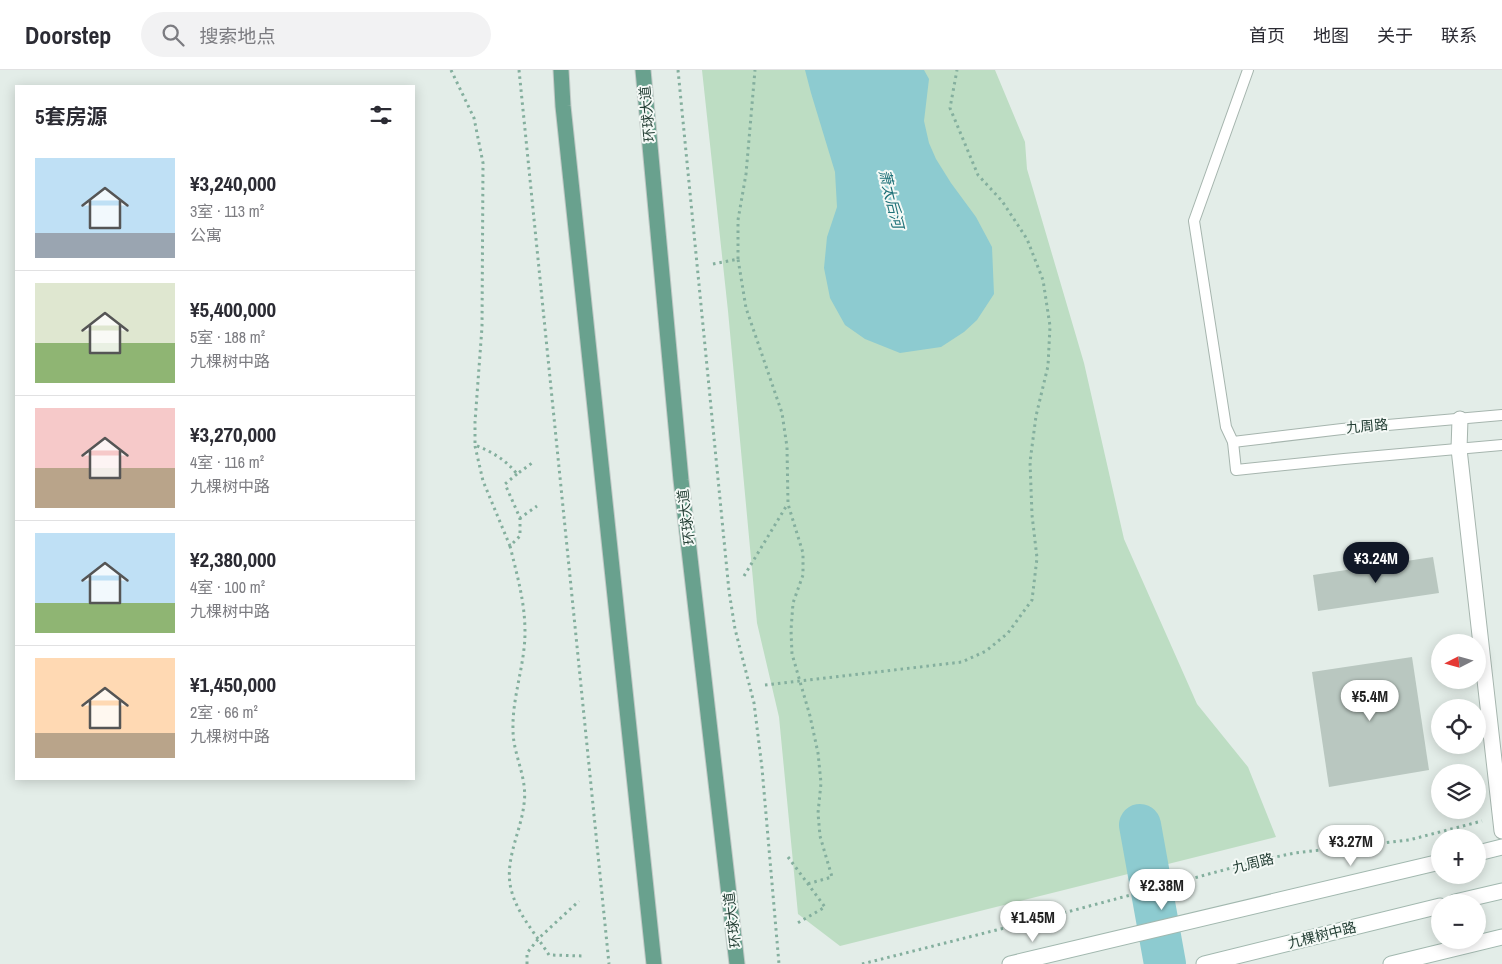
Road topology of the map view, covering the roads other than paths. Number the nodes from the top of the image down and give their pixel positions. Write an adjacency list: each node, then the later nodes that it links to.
1 (561, 70): 17 (main road)
2 (643, 70): 18 (main road, 环球大道)
3 (1248, 70): 6 (lane)
4 (1502, 415): 5 (lane, 九周路)
5 (1460, 419): 6 (lane, 九周路); 8 (main road)
6 (1233, 442): 8 (lane)
7 (1502, 446): 8 (lane)
8 (1458, 449): 9 (main road)
9 (1501, 823)
10 (1502, 847): 11 (main road)
11 (1486, 851)
12 (1431, 864): 19 (main road)
13 (1502, 891): 14 (main road)
14 (1486, 895)
15 (1431, 908): 20 (main road, 九棵树中路)
16 (1502, 937): 21 (main road)
17 (654, 964)
18 (737, 964)
19 (1010, 964)
20 (1204, 964)
21 (1391, 964)

